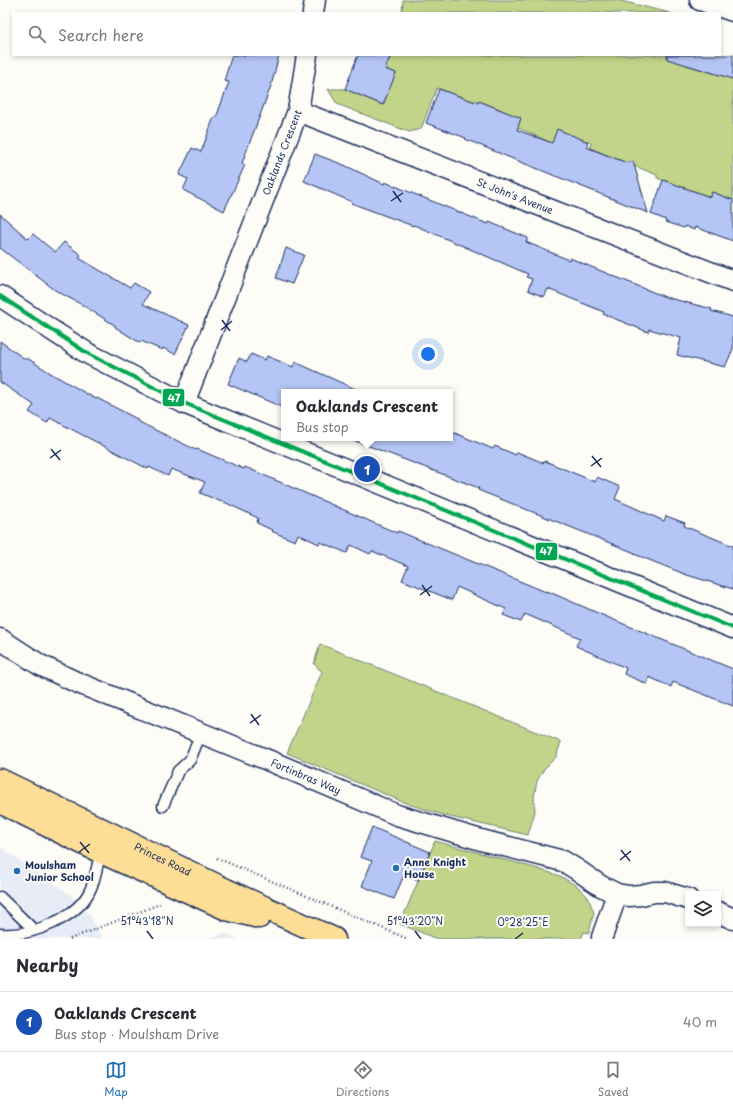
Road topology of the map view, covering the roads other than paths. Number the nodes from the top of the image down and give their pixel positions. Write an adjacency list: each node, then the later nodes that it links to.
1 (315, 0): 4 (street)
2 (700, 0): 3 (street)
3 (733, 11)
4 (313, 12)
5 (308, 56): 6 (street, Oaklands Crescent)
6 (298, 111): 7 (street, St John's Avenue); 9 (street, Oaklands Crescent)
7 (733, 280)
8 (0, 296): 9 (street)
9 (184, 403): 10 (street)
10 (733, 628)
11 (1, 641): 12 (street, Fortinbras Way)
12 (201, 733): 15 (lane); 17 (street, Fortinbras Way)
13 (0, 780): 24 (main road, Princes Road)
14 (0, 802): 16 (main road, Princes Road)
15 (163, 806)
16 (101, 852): 22 (lane); 24 (main road, Princes Road)
17 (617, 894): 19 (street, Fortinbras Way); 25 (street)
18 (0, 897): 22 (lane)
19 (685, 898)
20 (721, 913): 21 (street)
21 (733, 919)
22 (34, 930): 23 (lane)
23 (0, 934)
24 (330, 937)
25 (602, 937)

